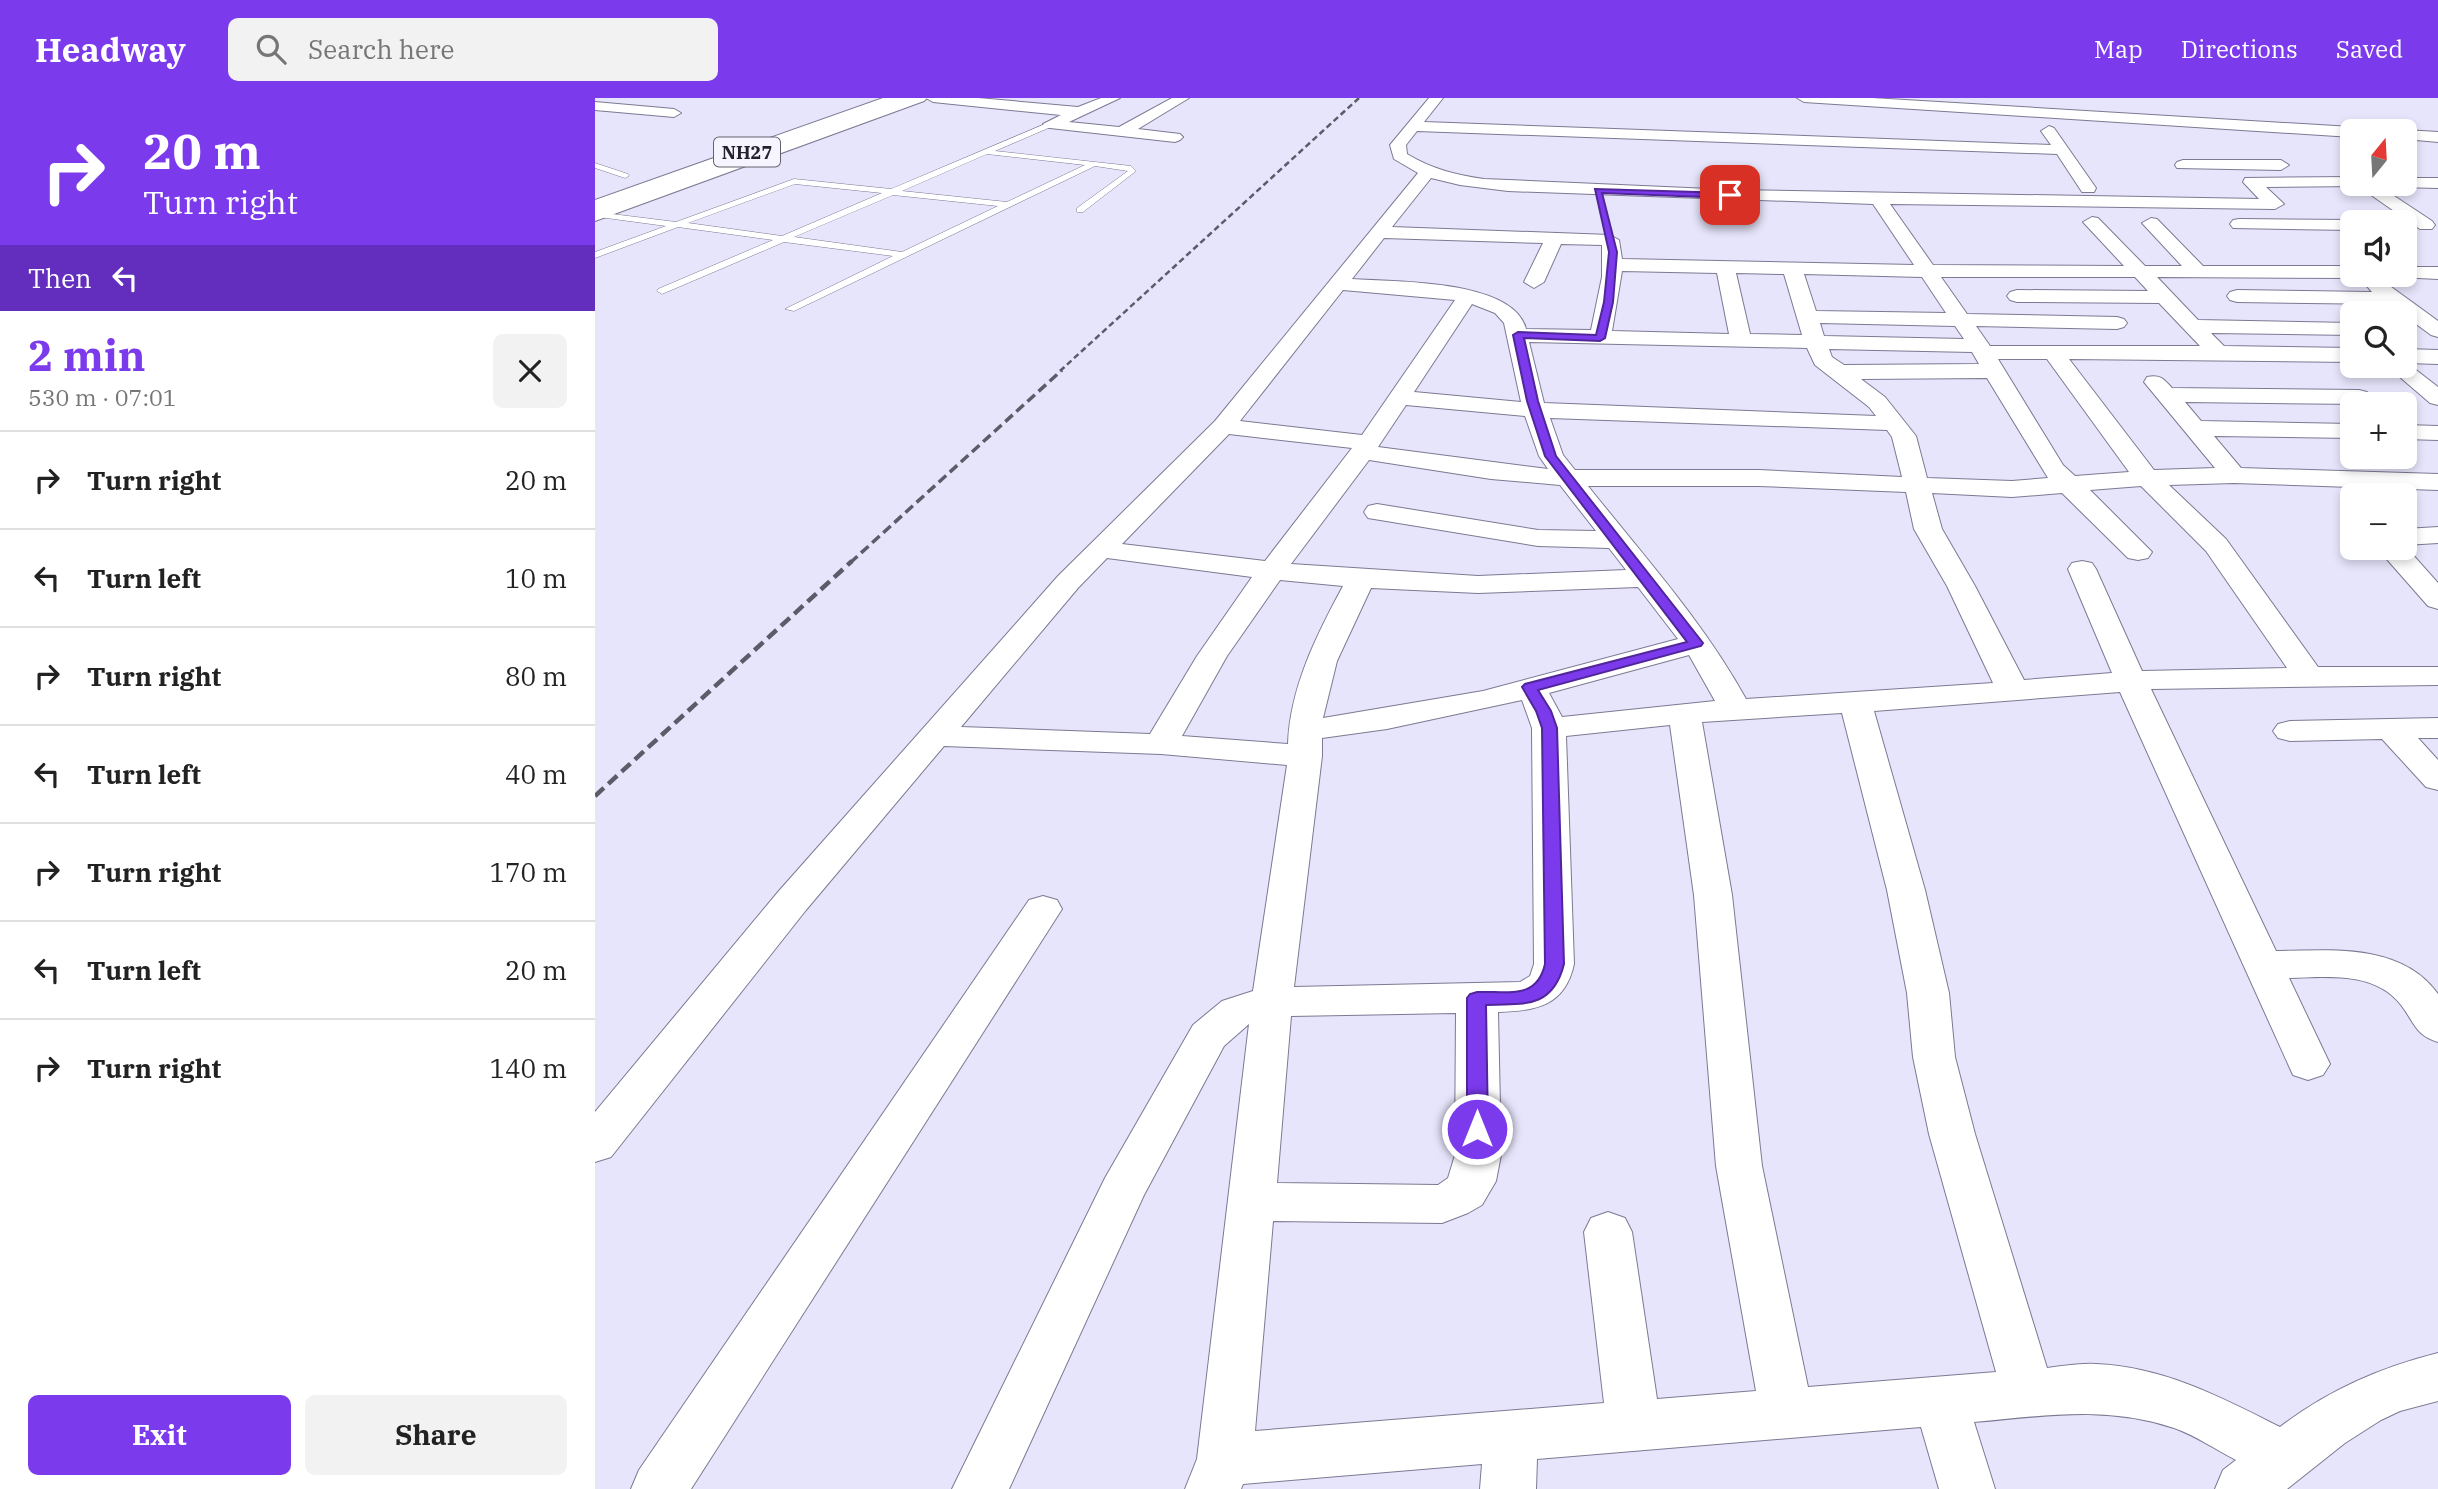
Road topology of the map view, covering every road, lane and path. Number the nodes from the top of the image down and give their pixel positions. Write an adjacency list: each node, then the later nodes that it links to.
1 (604, 98): 13 (street)
2 (854, 98): 33 (main road)
3 (878, 98): 51 (main road, NH27)
4 (898, 98): 51 (main road, NH27)
5 (919, 98): 51 (main road)
6 (933, 98): 12 (street)
7 (1113, 98): 16 (street)
8 (1182, 98): 21 (street)
9 (1436, 98): 19 (street)
10 (1804, 98): 15 (street)
11 (1903, 98): 15 (street)
12 (998, 101): 16 (street)
13 (595, 103): 17 (street)
14 (2033, 105): 15 (street); 20 (street); 25 (street)
15 (1934, 106)
16 (1080, 112): 18 (street)
17 (674, 113)
18 (1051, 124): 21 (street); 26 (lane)
19 (1413, 126): 25 (street); 32 (street)
20 (2340, 131)
21 (1121, 132): 23 (street)
22 (2417, 136): 24 (street)
23 (1175, 137)
24 (2438, 137)
25 (2062, 150): 41 (street)
26 (984, 151): 28 (lane); 42 (lane)
27 (2284, 153): 31 (street)
28 (1096, 163): 50 (lane); 52 (lane)
29 (595, 165): 33 (lane)
30 (2183, 165): 31 (street)
31 (2308, 165): 35 (street)
32 (1428, 171): 39 (street); 63 (street)
33 (638, 172): 40 (main road)
34 (2251, 182): 35 (street); 47 (street); 49 (street)
35 (2323, 182): 36 (street)
36 (2340, 182)
37 (2417, 182): 38 (street)
38 (2438, 183)
39 (1498, 184): 48 (street); 64 (street)
40 (595, 187)
41 (2088, 188)
42 (892, 191): 50 (lane); 59 (lane); 65 (lane)
43 (2385, 196): 62 (street)
44 (1878, 199): 45 (street); 48 (street); 53 (street)
45 (2010, 201): 46 (street); 55 (street)
46 (2155, 203): 47 (street); 58 (street)
47 (2229, 203): 49 (street)
48 (1602, 204): 67 (street)
49 (2275, 204): 60 (street)
50 (1009, 205): 70 (lane)
51 (596, 208): 59 (lane)
52 (1080, 210)
53 (1893, 220): 54 (street); 77 (street)
54 (1919, 220)
55 (2022, 222)
56 (2069, 222): 57 (street)
57 (2092, 222): 58 (street); 79 (street)
58 (2151, 223): 80 (street)
59 (676, 224): 65 (lane); 71 (lane)
60 (2301, 225): 61 (street); 68 (street); 69 (street)
61 (2340, 225)
62 (2432, 225)
63 (1378, 232): 64 (street); 85 (street)
64 (1491, 238): 66 (street)
65 (782, 239): 70 (lane); 87 (lane)
66 (1554, 240): 67 (street); 84 (street)
67 (1610, 240): 73 (street)
68 (2253, 240)
69 (2322, 241)
70 (904, 254): 99 (lane)
71 (595, 255)
72 (2271, 256): 81 (street)
73 (1612, 265): 75 (street); 109 (street)
74 (2340, 266): 81 (street)
75 (1725, 267): 76 (street); 110 (street)
76 (1792, 268): 77 (street); 98 (street)
77 (1928, 271): 78 (street); 93 (street)
78 (1997, 271): 79 (street); 89 (street)
79 (2141, 272): 80 (street); 95 (street)
80 (2205, 272): 81 (street); 90 (street)
81 (2290, 272)
82 (2417, 273): 83 (street)
83 (2438, 273)
84 (1534, 282)
85 (1336, 283): 88 (street); 129 (street)
86 (2379, 287): 97 (street)
87 (662, 291)
88 (1468, 295): 108 (street); 124 (street)
89 (2017, 296): 94 (street); 102 (street)
90 (2237, 296): 96 (street); 105 (street)
91 (1827, 297): 98 (street)
92 (1920, 297): 93 (street)
93 (1946, 297): 101 (street)
94 (2093, 297): 95 (street); 103 (street)
95 (2165, 297): 104 (street)
96 (2319, 297): 97 (street); 100 (street)
97 (2394, 298): 107 (street)
98 (1804, 307): 101 (street); 111 (street)
99 (790, 309)
100 (2340, 317)
101 (1962, 321): 102 (street); 119 (street)
102 (2040, 323): 103 (street)
103 (2117, 323): 114 (street)
104 (2193, 326): 105 (street); 112 (street)
105 (2269, 327): 106 (street)
106 (2340, 329)
107 (2437, 329)
108 (1518, 335): 109 (street); 127 (street)
109 (1600, 338): 110 (street)
110 (1741, 341): 111 (street)
111 (1815, 342): 119 (street); 120 (street)
112 (2218, 352): 114 (street); 115 (street)
113 (2053, 353): 114 (street); 119 (street); 137 (street)
114 (2137, 353): 123 (street)
115 (2314, 354): 116 (street); 122 (street)
116 (2340, 355)
117 (2417, 356): 118 (street)
118 (2438, 356)
119 (1985, 357): 120 (street); 140 (street)
120 (1837, 372): 128 (street)
121 (2412, 378): 125 (street)
122 (2354, 392)
123 (2166, 395): 126 (street); 130 (street)
124 (1400, 398): 127 (street); 134 (street)
125 (2438, 398)
126 (2340, 399)
127 (1535, 410): 128 (street); 136 (street)
128 (1895, 423): 139 (street)
129 (1223, 426): 134 (street); 145 (street)
130 (2194, 428): 131 (street); 135 (street)
131 (2340, 431)
132 (2417, 432): 133 (street)
133 (2438, 433)
134 (1365, 448): 136 (street); 149 (street)
135 (2234, 475): 137 (street); 138 (street)
136 (1568, 478): 139 (street); 144 (street)
137 (2147, 478): 140 (street); 154 (street)
138 (2438, 482)
139 (1916, 486): 140 (street); 158 (street)
140 (2069, 486): 146 (street)
141 (1377, 512): 144 (street)
142 (2438, 535): 143 (street)
143 (2417, 536)
144 (1617, 540): 151 (street)
145 (1100, 549): 149 (street); 166 (street)
146 (2138, 552)
147 (2402, 560): 152 (street)
148 (2082, 569): 155 (street)
149 (1271, 570): 150 (street); 167 (street)
150 (1361, 578): 151 (street); 168 (street)
151 (1644, 578): 153 (street)
152 (2438, 600)
153 (1696, 643): 157 (street); 160 (street)
154 (2309, 677): 155 (street); 156 (street)
155 (2131, 681): 158 (street); 171 (street)
156 (2434, 682)
157 (1530, 687): 162 (street); 168 (street)
158 (2014, 692): 159 (street)
159 (1856, 704): 160 (street); 180 (street)
160 (1735, 709): 161 (street)
161 (1684, 713): 162 (street); 182 (street)
162 (1549, 728): 172 (street)
163 (2438, 728): 164 (street)
164 (2392, 730): 165 (street); 169 (street)
165 (2290, 731)
166 (935, 736): 167 (street); 176 (street)
167 (1161, 744): 168 (street)
168 (1304, 744): 173 (street)
169 (2438, 780)
170 (1042, 909): 187 (street)
171 (2262, 965): 174 (street); 175 (street)
172 (1477, 998): 173 (street); 177 (street)
173 (1272, 1002): 177 (street); 188 (street)
174 (2438, 1027)
175 (2308, 1064)
176 (595, 1144)
177 (1251, 1202): 186 (street)
178 (1608, 1232): 183 (street)
179 (2438, 1377): 185 (street)
180 (2028, 1392): 181 (street); 185 (street)
181 (1940, 1400): 182 (street); 190 (street)
182 (1787, 1412): 183 (street)
183 (1634, 1426): 184 (street)
184 (1511, 1436): 186 (street); 189 (street)
185 (2287, 1458): 191 (street)
186 (1219, 1474)
187 (659, 1489)
188 (980, 1489)
189 (1508, 1489)
190 (1966, 1489)
191 (2243, 1489)

